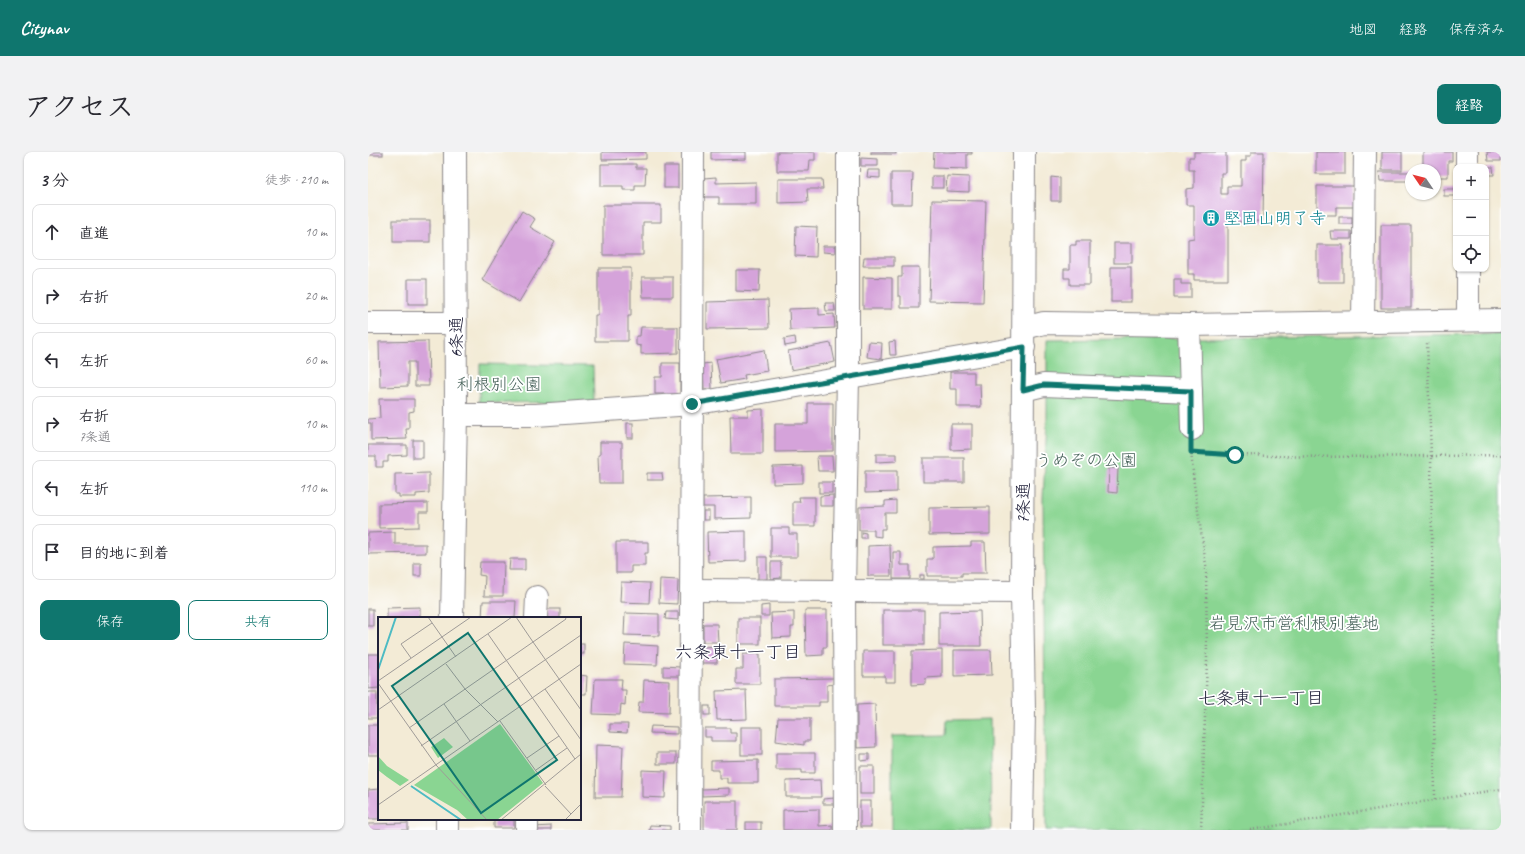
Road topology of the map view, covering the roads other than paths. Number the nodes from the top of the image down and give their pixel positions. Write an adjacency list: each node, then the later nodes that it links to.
1 (455, 152): 13 (street, 6条通)
2 (693, 152): 19 (street)
3 (848, 152): 16 (street)
4 (1024, 152): 15 (street, 7条通)
5 (1365, 152): 11 (street)
6 (1467, 152): 7 (street)
7 (1467, 164)
8 (1468, 272): 9 (street)
9 (1468, 320): 10 (street); 11 (street)
10 (1501, 320)
11 (1363, 322): 14 (street)
12 (368, 323): 13 (street)
13 (456, 323): 20 (street, 6条通)
14 (1190, 325): 15 (street); 18 (street)
15 (1024, 338): 16 (street); 17 (street, 7条通)
16 (848, 377): 19 (street); 23 (street)
17 (1023, 390): 18 (street); 24 (street, 7条通)
18 (1191, 391): 21 (street)
19 (692, 404): 20 (street); 22 (street)
20 (456, 415): 25 (street, 6条通)
21 (1192, 429)
22 (691, 590): 23 (street); 26 (street)
23 (844, 590): 24 (street); 27 (street)
24 (1022, 592): 28 (street, 7条通)
25 (452, 617)
26 (690, 830)
27 (845, 830)
28 (1022, 830)

